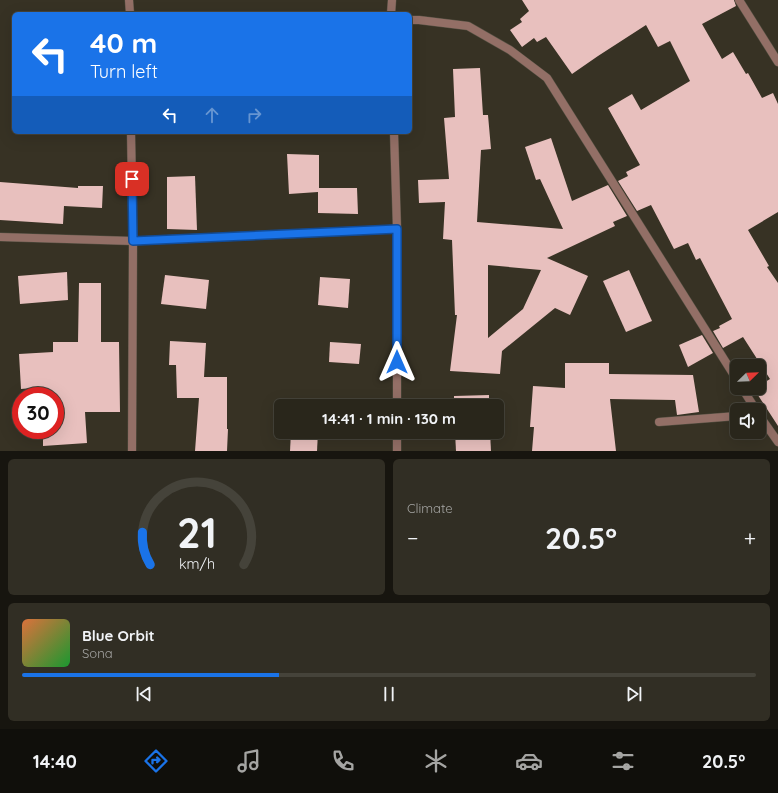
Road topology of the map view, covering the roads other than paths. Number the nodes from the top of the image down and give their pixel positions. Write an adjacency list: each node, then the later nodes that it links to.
1 (129, 0): 4 (street)
2 (392, 0): 5 (street)
3 (739, 0): 7 (street)
4 (130, 12)
5 (391, 12)
6 (412, 20): 13 (street)
7 (778, 62)
8 (131, 134): 12 (street)
9 (394, 134): 10 (street)
10 (397, 229): 12 (street); 14 (street)
11 (0, 237): 12 (street)
12 (133, 241): 20 (street)
13 (730, 369)
14 (397, 399)
15 (730, 417): 16 (street)
16 (659, 422)
17 (766, 424): 19 (street)
18 (397, 439): 21 (street)
19 (778, 440)
20 (132, 451)
21 (397, 451)

